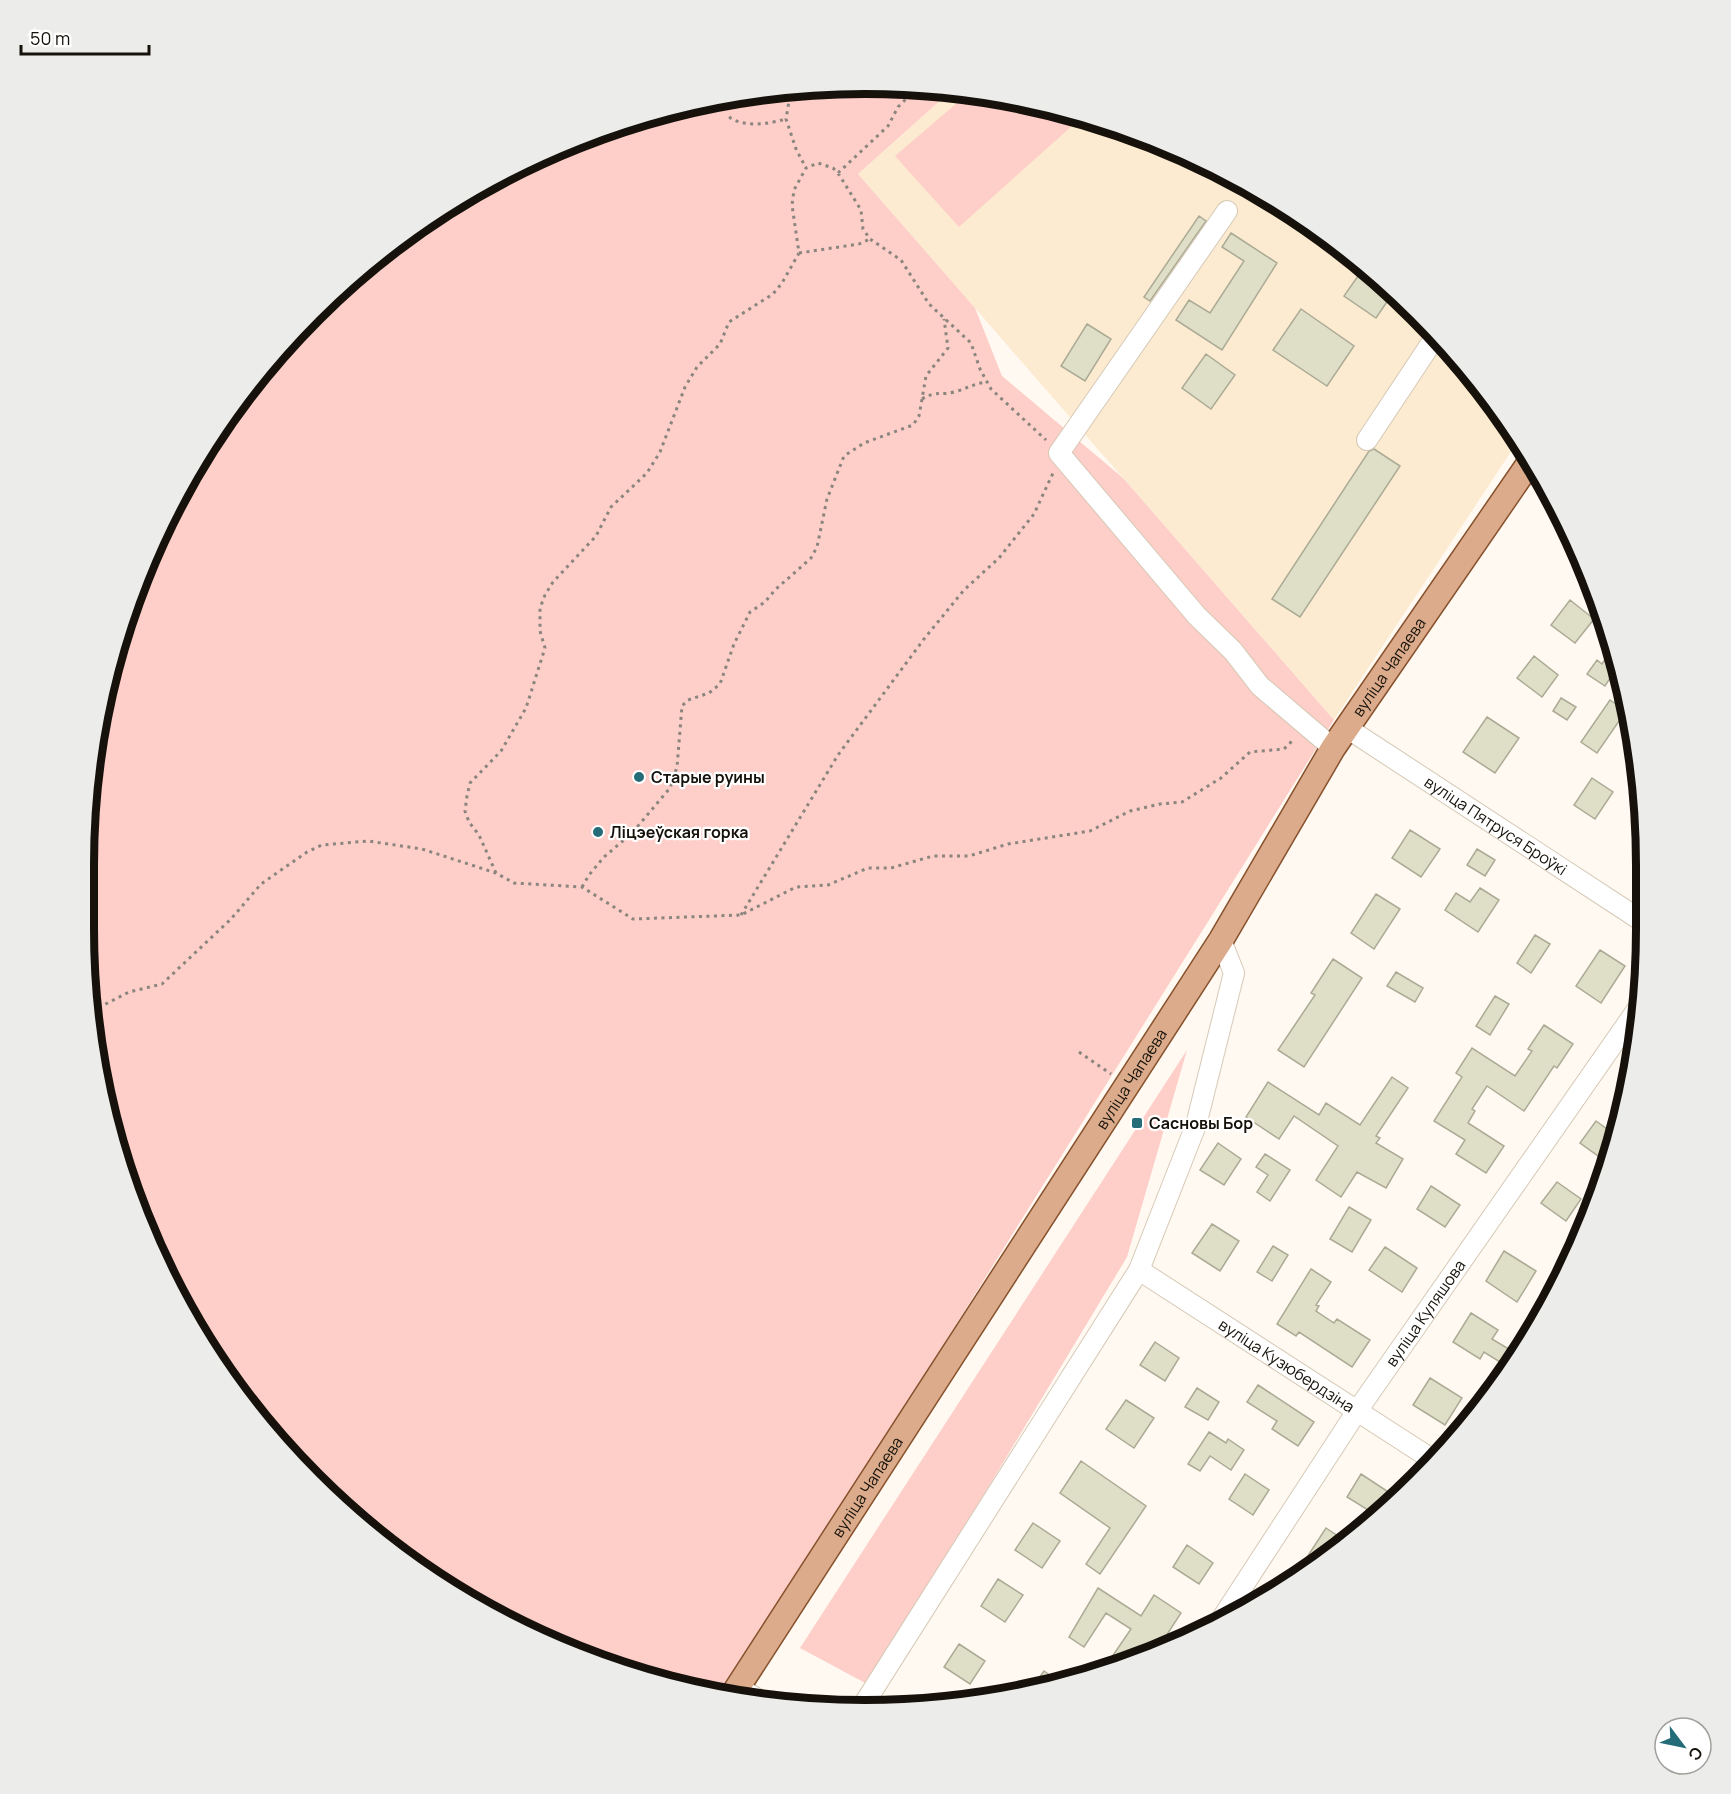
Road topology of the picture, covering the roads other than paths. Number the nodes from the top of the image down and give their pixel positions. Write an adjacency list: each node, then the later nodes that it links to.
1 (1227, 211): 6 (street)
2 (1432, 343): 3 (street)
3 (1367, 440)
4 (1526, 468): 5 (main road, вуліца Чапаева)
5 (1347, 728): 6 (main road, вуліца Чапаева); 7 (street, вуліца Пятруся Броўкі)
6 (1333, 748): 8 (main road, вуліца Чапаева)
7 (1636, 917)
8 (1221, 940): 10 (street); 14 (main road, вуліца Чапаева)
9 (1631, 1018): 11 (street, вуліца Куляшова)
10 (1139, 1270): 11 (street, вуліца Кузюбердзіна); 15 (street)
11 (1357, 1411): 12 (street, вуліца Кузюбердзіна); 13 (street, вуліца Куляшова)
12 (1427, 1456)
13 (1229, 1608)
14 (737, 1689)
15 (866, 1700)

